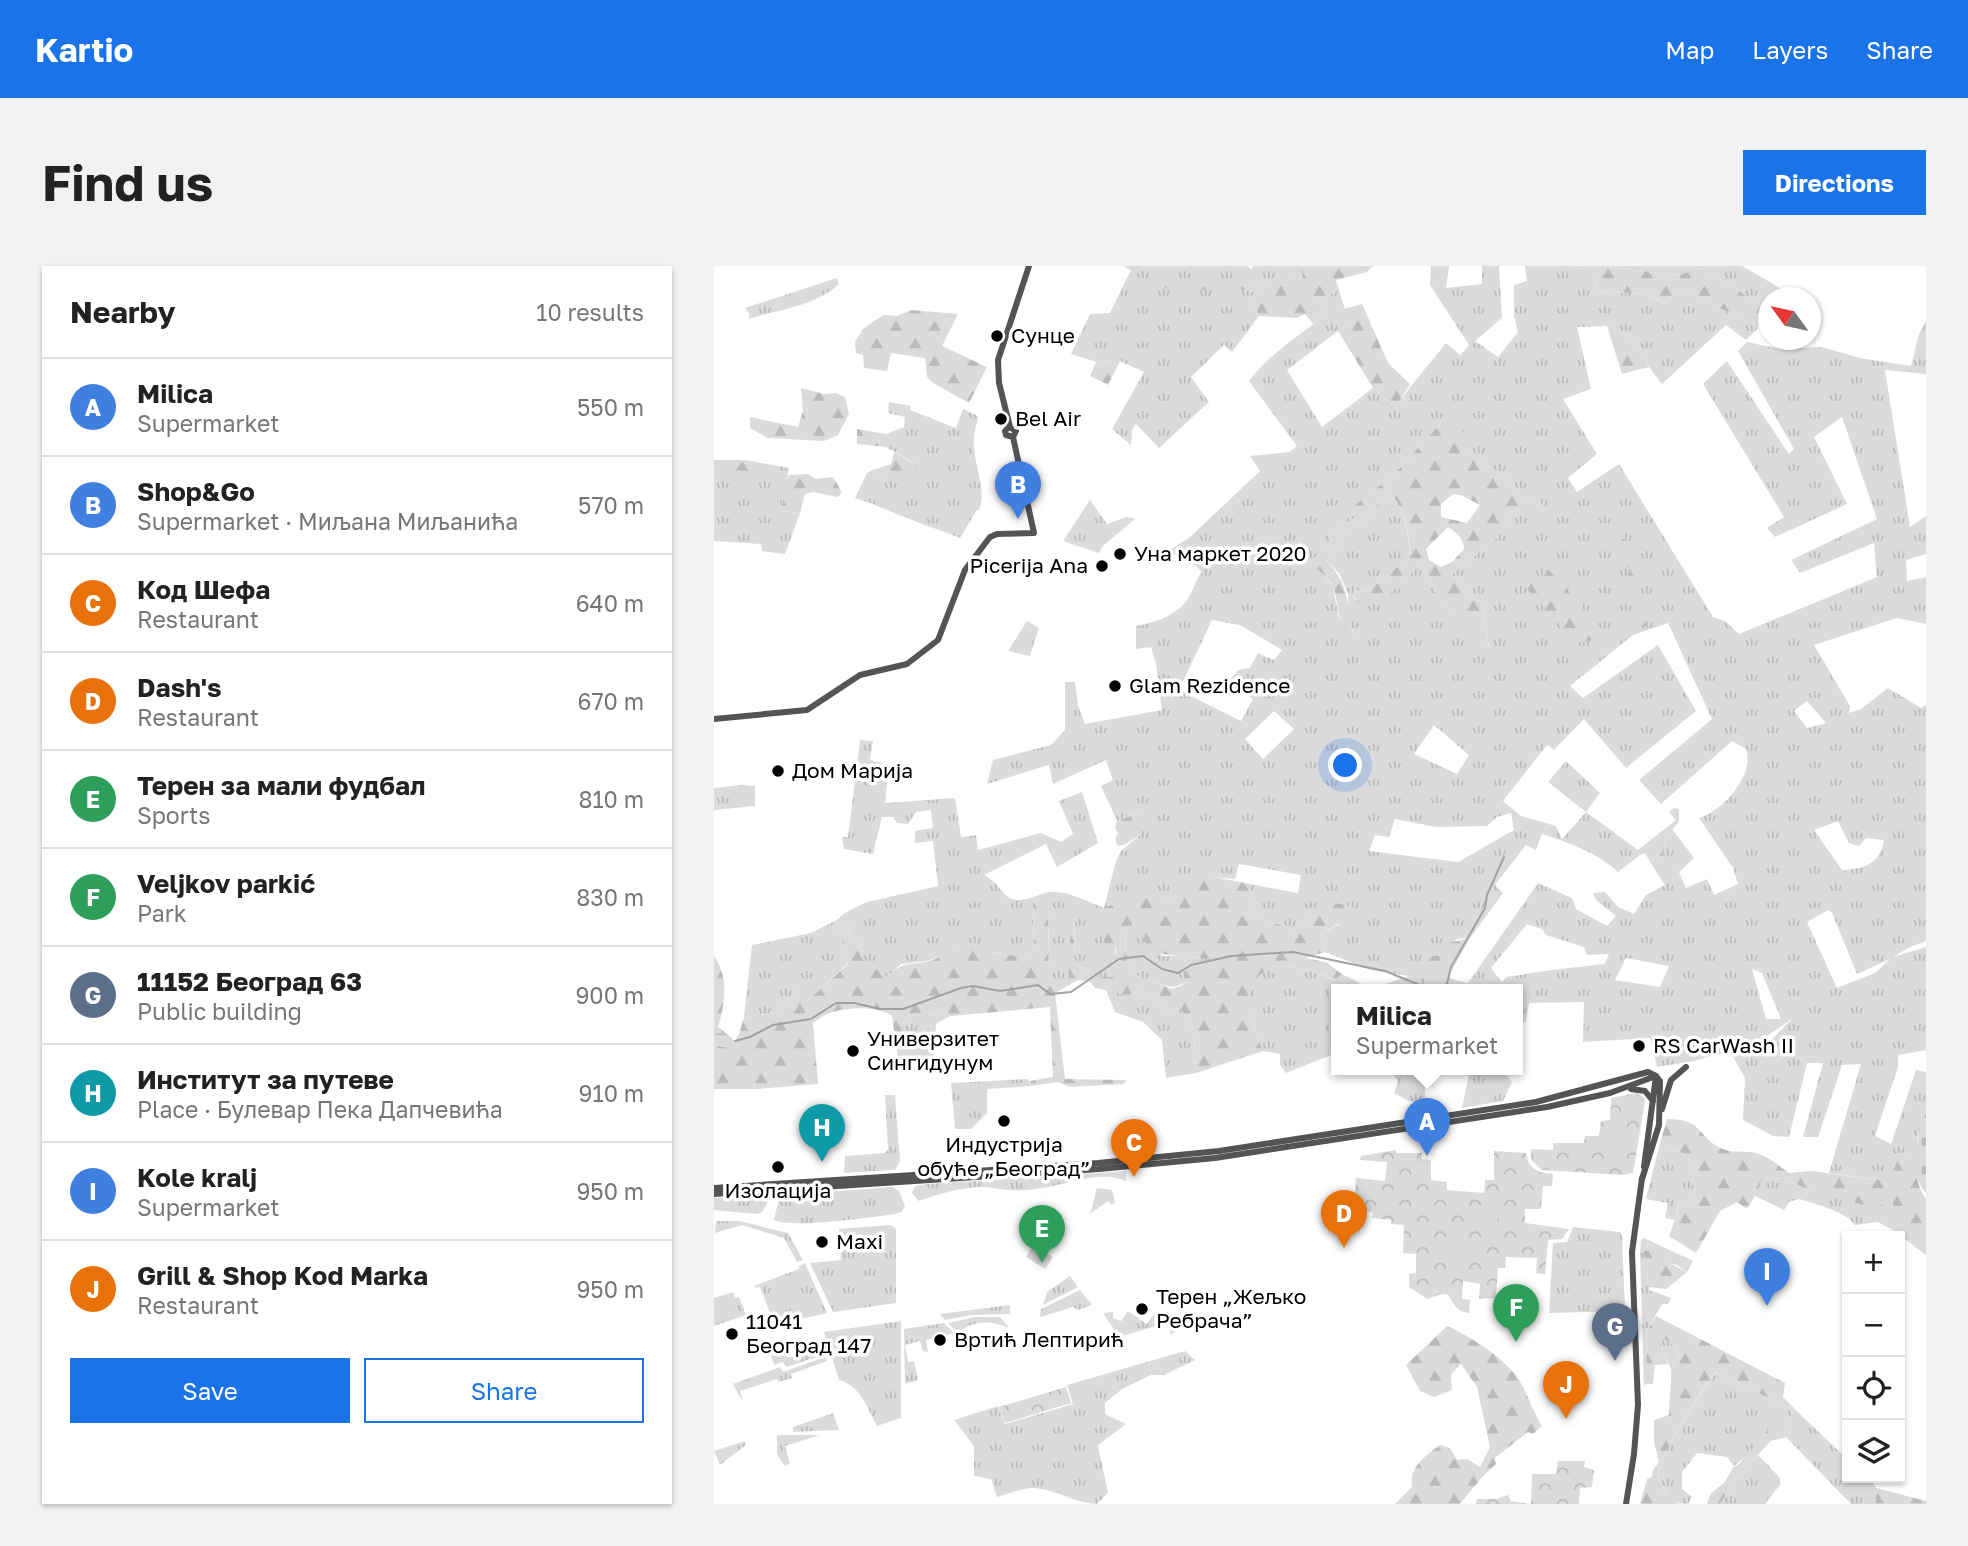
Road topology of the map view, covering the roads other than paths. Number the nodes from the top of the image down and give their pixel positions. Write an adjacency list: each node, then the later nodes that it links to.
1 (1029, 266): 2 (street)
2 (714, 719)
3 (1686, 1067): 7 (street)
4 (1656, 1076): 5 (street); 6 (street); 7 (street); 8 (street)
5 (1626, 1089): 6 (street); 8 (street)
6 (1653, 1101): 10 (street)
7 (1659, 1125): 10 (street)
8 (1224, 1153): 9 (street)
9 (1104, 1165): 11 (street); 12 (street)
10 (1642, 1179): 13 (street)
11 (714, 1188)
12 (714, 1194)
13 (1626, 1504)

